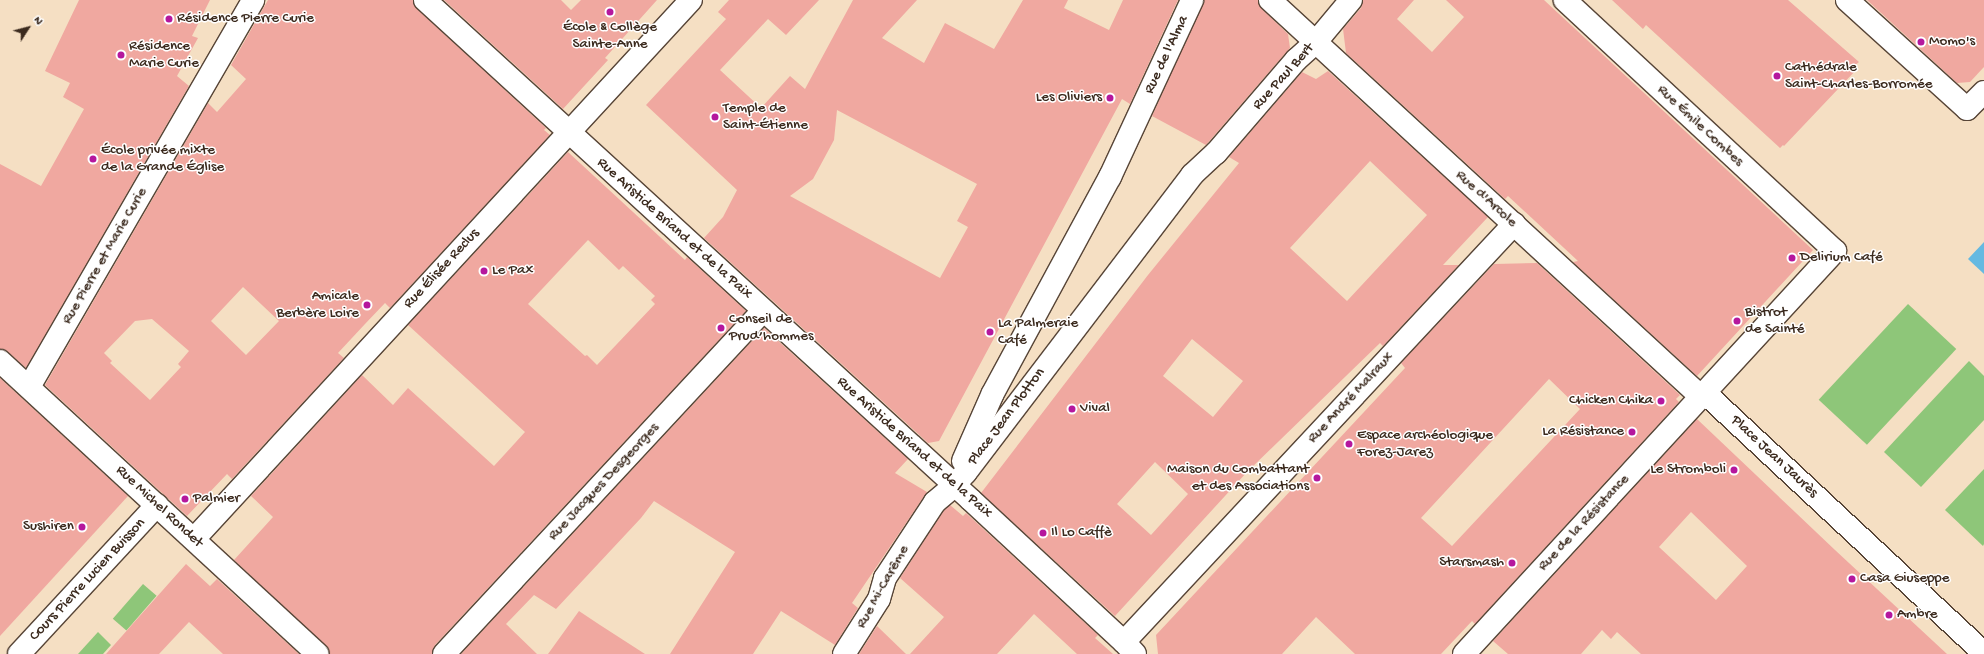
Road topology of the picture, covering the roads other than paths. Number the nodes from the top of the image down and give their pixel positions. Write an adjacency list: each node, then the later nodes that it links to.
1 (253, 0): 17 (street, Rue Pierre et Marie Curie)
2 (425, 0): 12 (street, Rue Aristide Briand et de la Paix)
3 (691, 0): 12 (street, Rue Élisée Reclus)
4 (1192, 0): 11 (street, Rue de l'Alma)
5 (1270, 0): 9 (street, Rue d'Arcole)
6 (1351, 0): 9 (street, Rue Paul Bert)
7 (1565, 0): 18 (street, Rue Émile Combes)
8 (1847, 0): 10 (street)
9 (1315, 43): 13 (street, Rue Paul Bert); 14 (street, Rue d'Arcole)
10 (1984, 92)
11 (1142, 110): 19 (street, Place Jean Plotton)
12 (568, 132): 15 (street, Rue Aristide Briand et de la Paix); 21 (street, Rue Élisée Reclus)
13 (1216, 154): 19 (street, Place Jean Plotton)
14 (1514, 224): 18 (street, Rue d'Arcole); 22 (street, Rue André Malraux)
15 (763, 311): 19 (street, Rue Aristide Briand et de la Paix); 26 (street, Rue Jacques Desgeorges)
16 (0, 361): 17 (street, Rue Michel Rondet)
17 (29, 387): 20 (street, Rue Michel Rondet)
18 (1705, 393): 23 (street, Place Jean Jaurès); 28 (street, Rue de la Résistance)
19 (955, 485): 22 (street, Rue Aristide Briand et de la Paix); 27 (street, Rue Mi-Carême)
20 (157, 505): 21 (street, Rue Michel Rondet); 24 (street, Cours Pierre Lucien Buisson)
21 (194, 539): 25 (street, Rue Michel Rondet)
22 (1129, 648)
23 (1984, 653)
24 (18, 654)
25 (317, 654)
26 (444, 654)
27 (844, 654)
28 (1464, 654)

